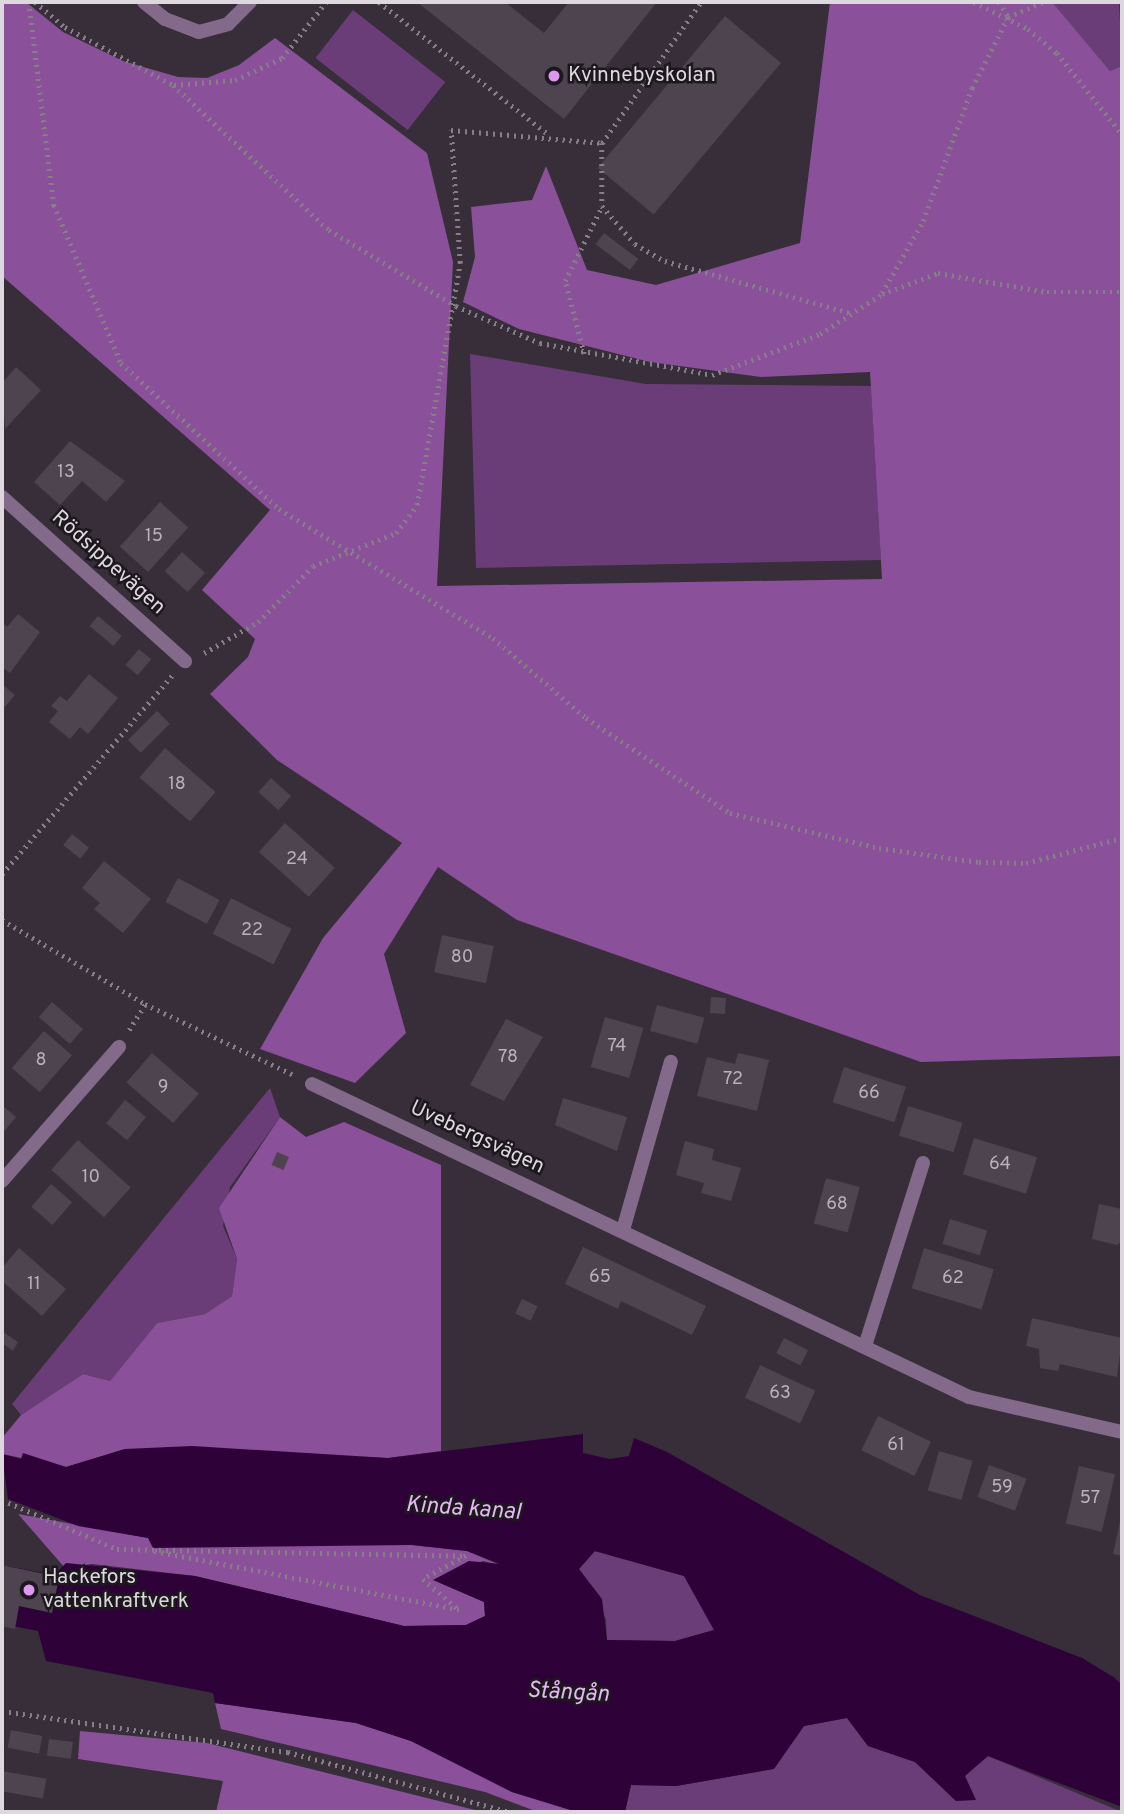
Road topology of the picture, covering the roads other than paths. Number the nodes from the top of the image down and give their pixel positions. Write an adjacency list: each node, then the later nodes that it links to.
1 (144, 2): 2 (street)
2 (250, 2)
3 (2, 497): 4 (street, Rödsippevägen)
4 (185, 661)
5 (119, 1047): 9 (street)
6 (671, 1062): 10 (street)
7 (312, 1084): 10 (street, Uvebergsvägen)
8 (923, 1163): 11 (street)
9 (2, 1181)
10 (623, 1230): 11 (street, Uvebergsvägen)
11 (865, 1346): 12 (street, Uvebergsvägen)
12 (1122, 1432)

